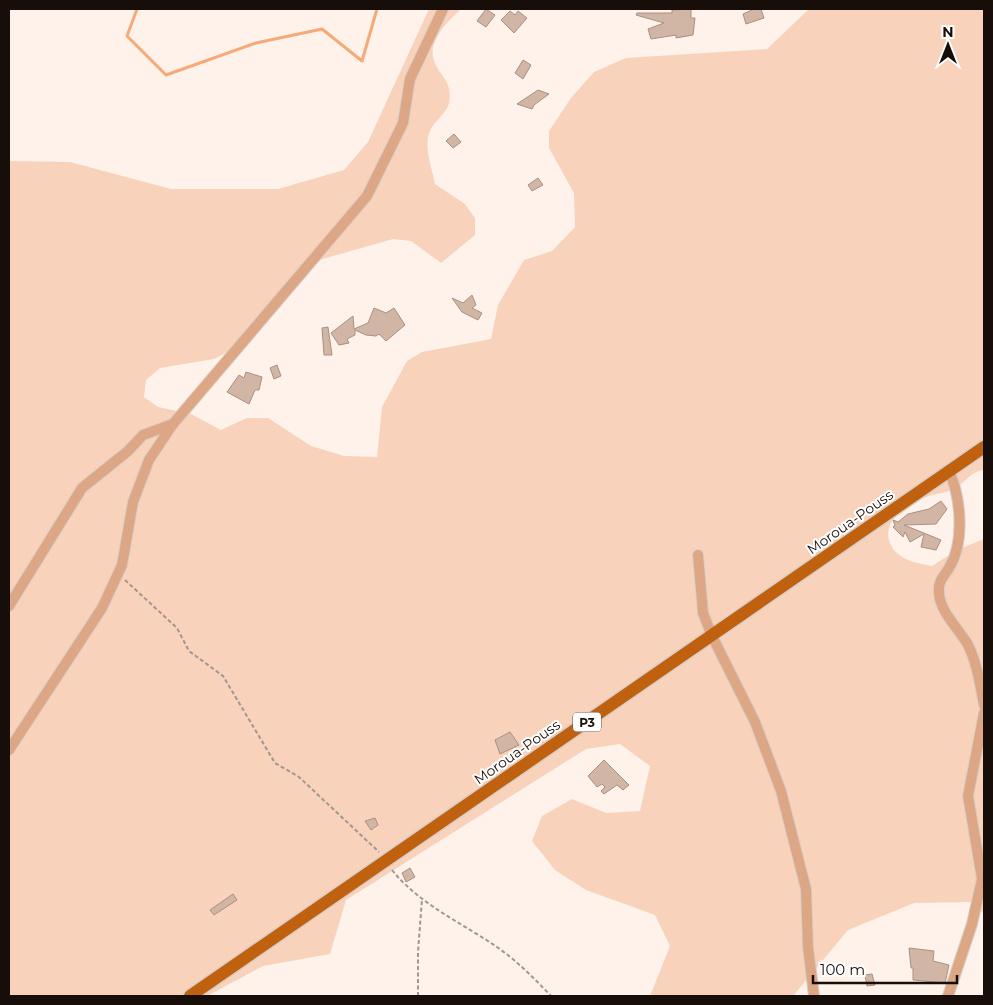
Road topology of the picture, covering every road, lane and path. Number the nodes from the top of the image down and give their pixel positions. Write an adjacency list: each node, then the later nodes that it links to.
1 (443, 9): 2 (street)
2 (173, 424): 6 (street); 7 (street)
3 (984, 447): 4 (main road, Moroua-Pouss / P3)
4 (949, 471): 8 (main road, Moroua-Pouss / P3); 9 (street)
5 (698, 555): 8 (street)
6 (118, 574): 11 (street); 12 (path)
7 (9, 606)
8 (712, 636): 12 (main road, Moroua-Pouss / P3); 18 (street)
9 (984, 705)
10 (984, 713): 13 (street)
11 (9, 750)
12 (386, 861): 14 (path); 15 (main road, Moroua-Pouss / P3)
13 (983, 877): 19 (street)
14 (422, 899): 16 (path); 17 (path)
15 (190, 996)
16 (418, 996)
17 (550, 996)
18 (814, 996)
19 (948, 996)

